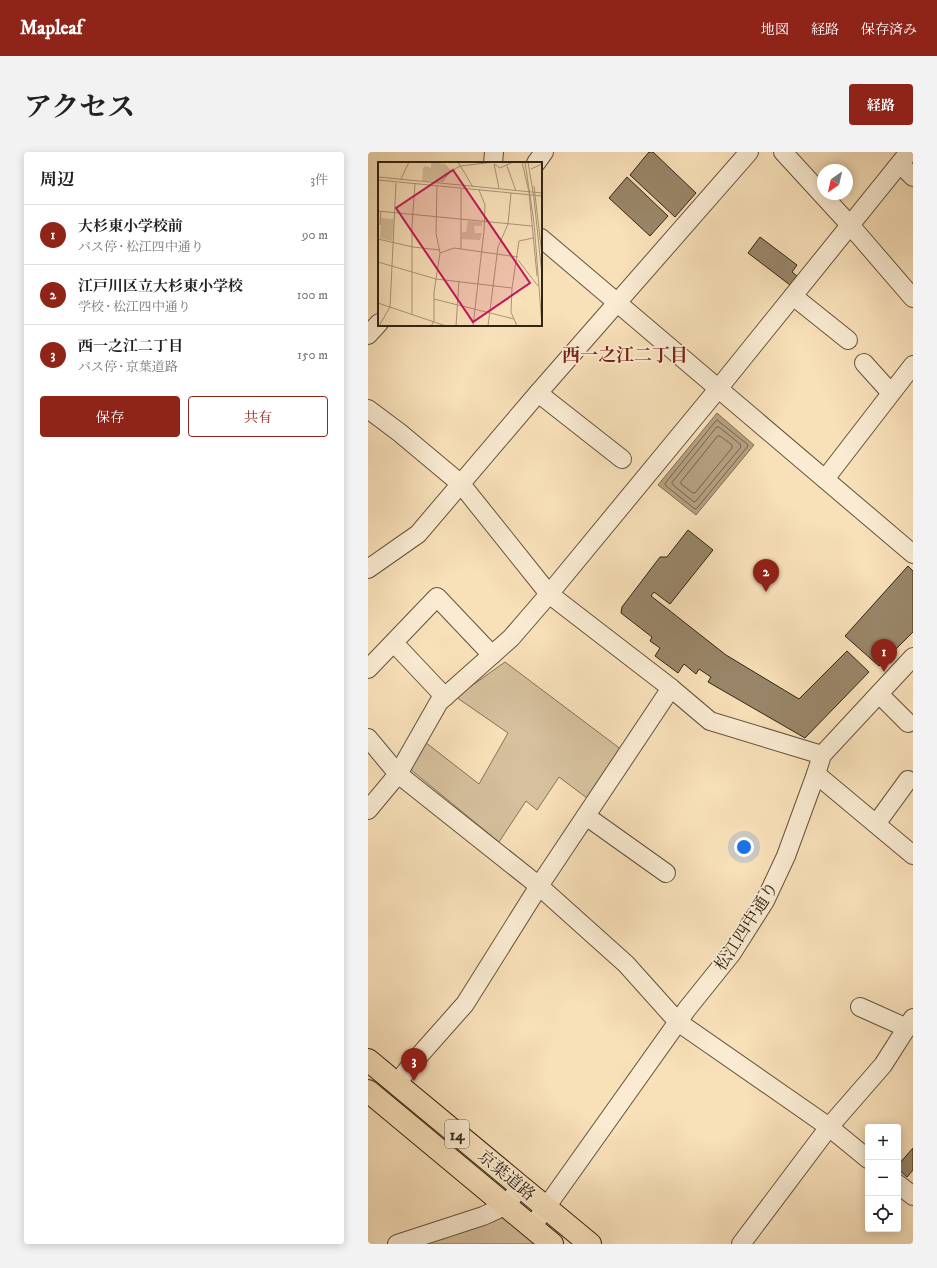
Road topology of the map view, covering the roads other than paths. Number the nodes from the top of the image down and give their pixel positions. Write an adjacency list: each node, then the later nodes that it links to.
1 (544, 152): 5 (street)
2 (749, 152): 11 (street)
3 (783, 152): 7 (street)
4 (904, 158): 6 (street); 7 (street)
5 (537, 162)
6 (913, 177)
7 (850, 225): 9 (street); 10 (street)
8 (542, 239): 11 (street)
9 (793, 296): 14 (street); 17 (street)
10 (913, 298)
11 (617, 303): 17 (street); 18 (street)
12 (378, 324): 13 (street)
13 (368, 335)
14 (848, 340)
15 (864, 363): 19 (street)
16 (913, 365): 19 (street)
17 (718, 389): 22 (street); 26 (street)
18 (538, 393): 21 (street); 23 (street)
19 (891, 393): 22 (street)
20 (368, 409): 23 (street)
21 (622, 459)
22 (825, 479): 24 (street)
23 (461, 484): 25 (street); 26 (street)
24 (913, 554)
25 (368, 569)
26 (549, 594): 28 (street); 31 (street)
27 (394, 643): 28 (street); 30 (street); 33 (street)
28 (492, 655): 33 (street)
29 (913, 657): 32 (street, 松江四中通り)
30 (368, 669)
31 (671, 688): 36 (street); 41 (street)
32 (878, 694): 34 (street); 36 (street, 松江四中通り)
33 (445, 697): 37 (street)
34 (908, 723)
35 (368, 738): 37 (street)
36 (822, 755): 38 (street, 松江四中通り)
37 (398, 774): 40 (street); 45 (street)
38 (816, 774): 42 (street); 47 (street, 松江四中通り)
39 (908, 780): 42 (street)
40 (368, 810)
41 (586, 816): 44 (street); 45 (street)
42 (876, 824): 43 (street)
43 (913, 855)
44 (666, 873)
45 (539, 886): 47 (street); 50 (street)
46 (860, 1007): 48 (street)
47 (678, 1022): 52 (street); 58 (street, 松江四中通り)
48 (910, 1023): 52 (street)
49 (368, 1060): 50 (highway, 京葉道路 / 14)
50 (397, 1084): 54 (highway, 京葉道路 / 14)
51 (368, 1091): 57 (highway, 京葉道路 / 14)
52 (829, 1127): 53 (street); 63 (street)
53 (865, 1157)
54 (520, 1186): 57 (street); 58 (highway, 京葉道路 / 14)
55 (901, 1186): 56 (street)
56 (913, 1196)
57 (507, 1206): 59 (highway, 京葉道路 / 14); 60 (street)
58 (546, 1208): 59 (street, 松江四中通り); 62 (highway, 京葉道路 / 14)
59 (532, 1227): 61 (highway, 京葉道路 / 14)
60 (397, 1244)
61 (552, 1244)
62 (590, 1244)
63 (741, 1244)

